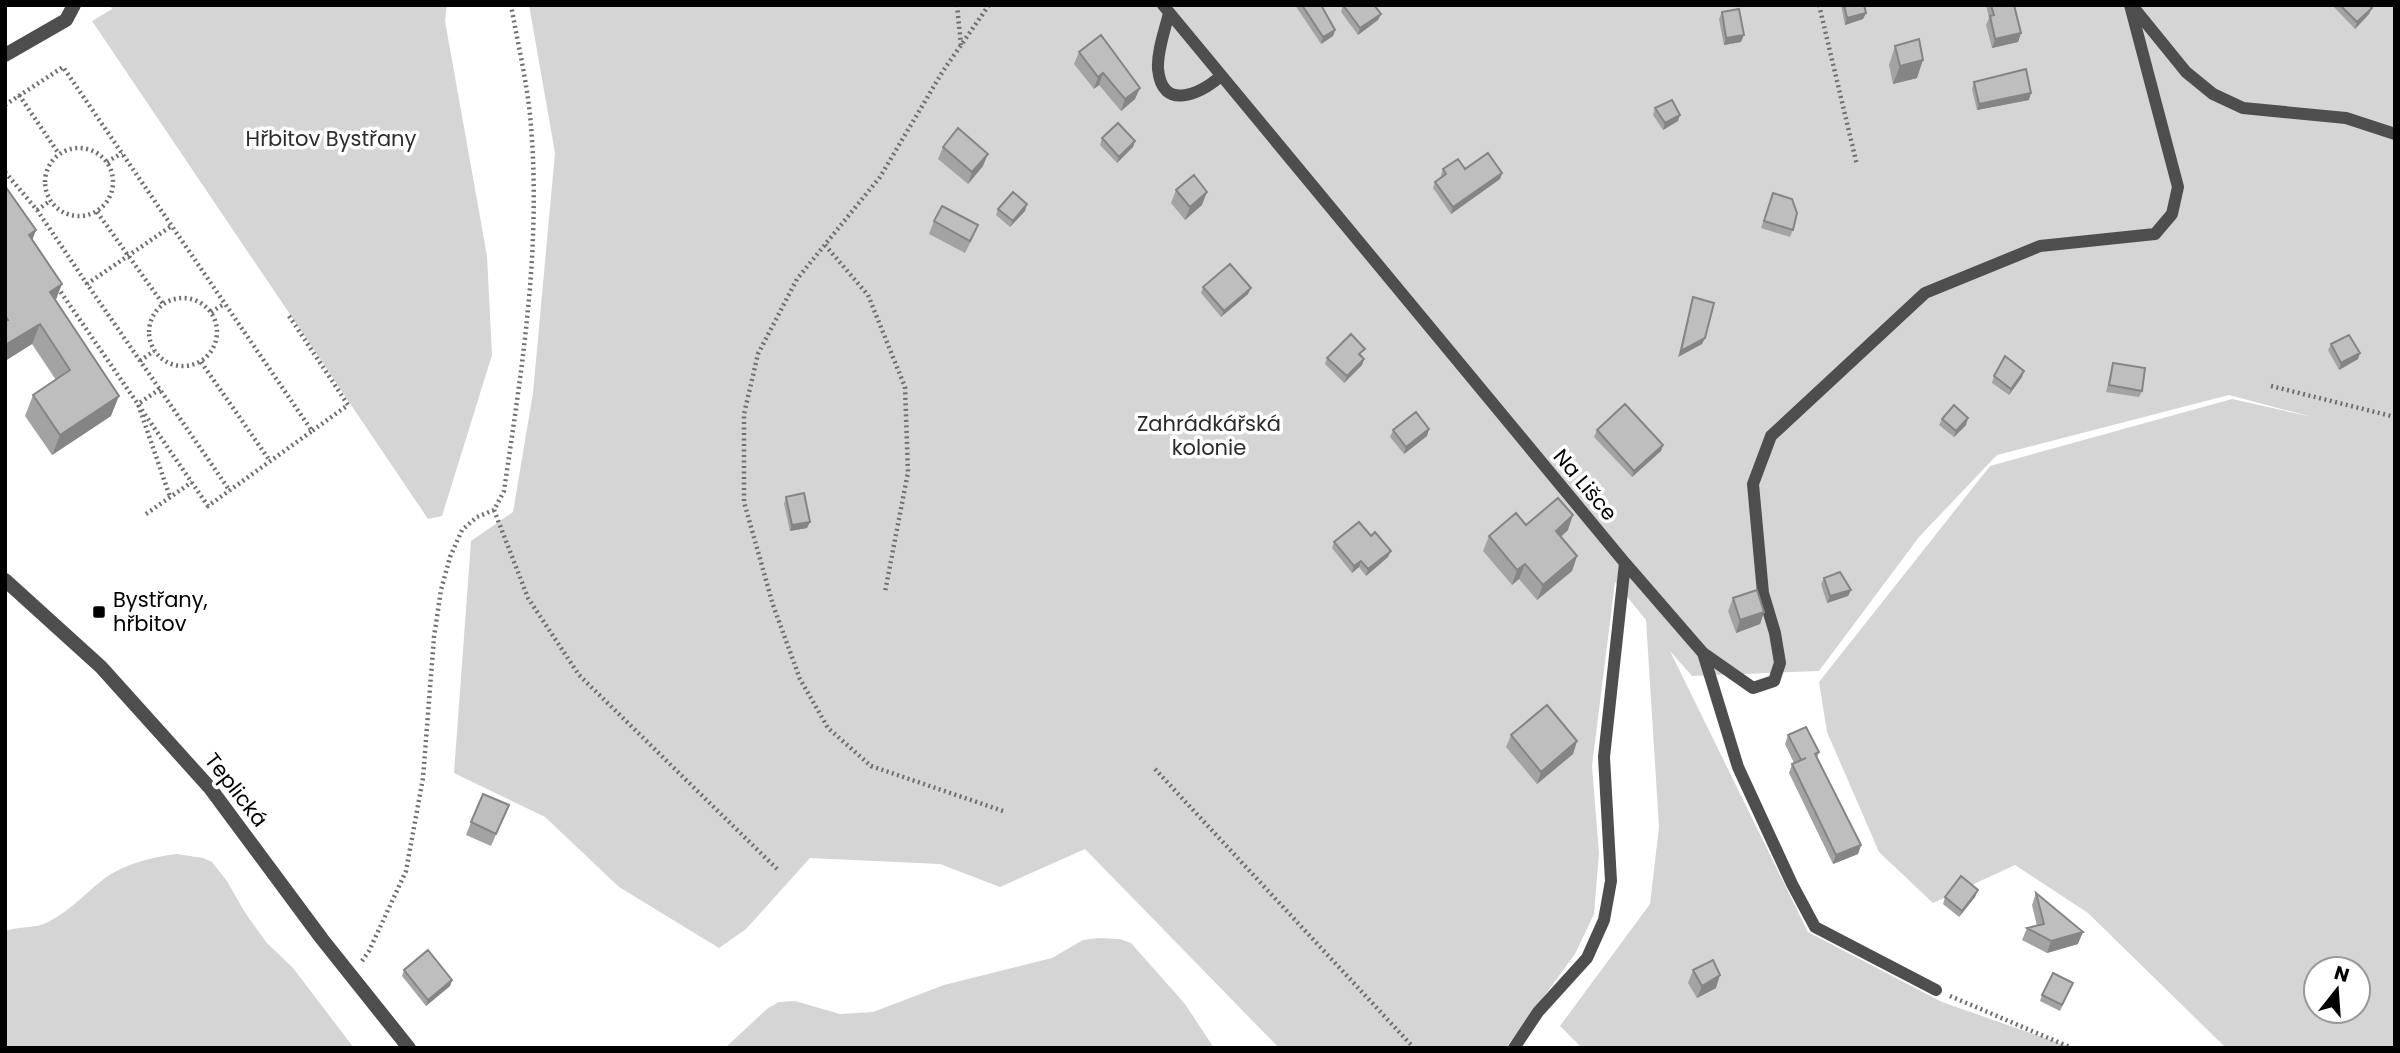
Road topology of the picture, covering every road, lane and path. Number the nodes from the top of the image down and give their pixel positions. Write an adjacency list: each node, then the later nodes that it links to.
1 (74, 5): 9 (street)
2 (511, 5): 43 (path)
3 (957, 5): 8 (path)
4 (989, 5): 8 (path)
5 (1819, 5): 17 (path)
6 (2131, 5): 13 (lane); 48 (lane)
7 (1166, 9): 10 (lane, Na Lišce); 10 (lane)
8 (961, 45): 23 (path)
9 (5, 55)
10 (1221, 76): 45 (lane, Na Lišce)
11 (19, 95): 12 (path); 14 (path); 15 (path)
12 (5, 105)
13 (2395, 134)
14 (122, 153): 16 (path); 22 (path)
15 (59, 154): 16 (path); 19 (path)
16 (107, 162): 21 (path)
17 (1857, 164)
18 (5, 172): 20 (path)
19 (50, 201): 20 (path); 21 (path)
20 (37, 210): 26 (path)
21 (97, 212): 24 (path)
22 (170, 227): 24 (path); 28 (path)
23 (825, 245): 47 (path); 50 (path)
24 (128, 255): 26 (path); 27 (path)
25 (52, 279): 36 (path)
26 (87, 284): 32 (path)
27 (163, 304): 29 (path); 31 (path)
28 (224, 304): 29 (path); 38 (path)
29 (211, 312): 33 (path)
30 (289, 316): 38 (path)
31 (154, 351): 32 (path); 33 (path)
32 (140, 361): 35 (path)
33 (201, 362): 39 (path)
34 (2271, 386): 37 (path)
35 (160, 389): 36 (path); 41 (path)
36 (138, 404): 40 (path); 42 (path)
37 (2395, 417)
38 (312, 431): 39 (path)
39 (270, 461): 41 (path)
40 (192, 482): 41 (path); 42 (path)
41 (230, 491)
42 (170, 497): 44 (path)
43 (494, 510): 51 (path); 52 (path)
44 (146, 514)
45 (1625, 563): 48 (lane, Na Lišce); 56 (lane)
46 (5, 580): 52 (street, Teplická)
47 (885, 592)
48 (1703, 653): 53 (lane, Na Lišce)
49 (1155, 769): 55 (path)
50 (1003, 811)
51 (777, 869)
52 (351, 976): 54 (street, Teplická)
53 (1936, 990): 57 (path)
54 (409, 1048)
55 (1414, 1048)
56 (1514, 1048)
57 (2072, 1048)

